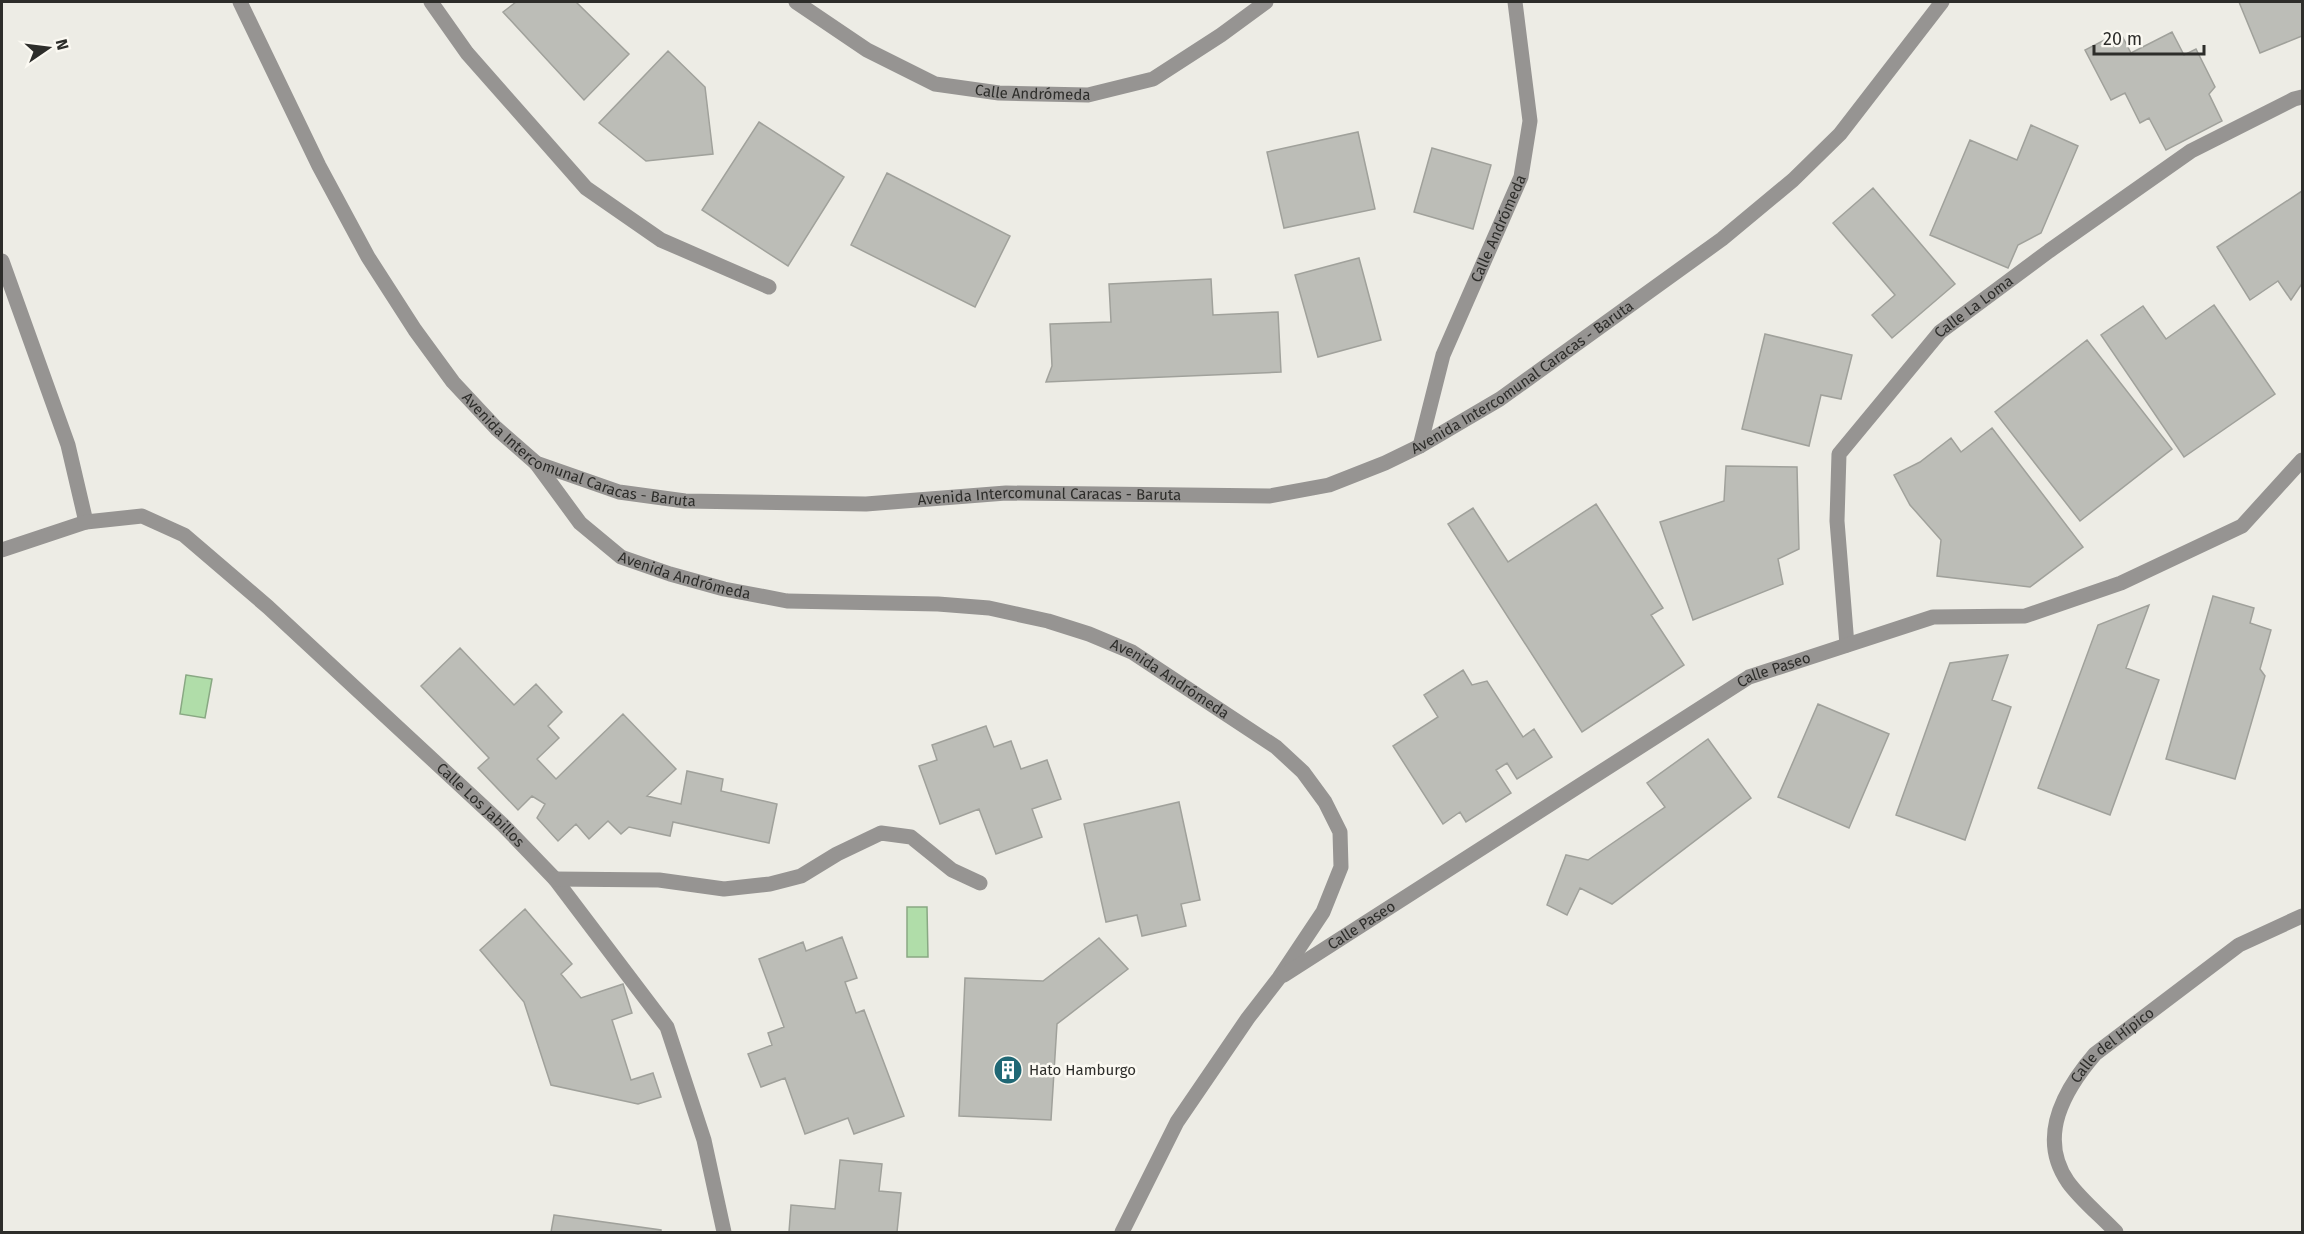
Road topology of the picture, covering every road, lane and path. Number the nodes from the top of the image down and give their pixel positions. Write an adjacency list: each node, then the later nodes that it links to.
1 (240, 2): 12 (street, Avenida Intercomunal Caracas - Baruta)
2 (431, 2): 9 (street)
3 (796, 2): 4 (street, Calle Andrómeda)
4 (1266, 2)
5 (1515, 2): 10 (street, Calle Andrómeda)
6 (1942, 2): 10 (street, Avenida Intercomunal Caracas - Baruta)
7 (2302, 97): 15 (street, Calle La Loma)
8 (2, 261): 13 (street)
9 (769, 286)
10 (1420, 446): 12 (street, Avenida Intercomunal Caracas - Baruta)
11 (2302, 460): 15 (street, Calle Paseo)
12 (536, 463): 19 (street, Avenida Andrómeda)
13 (86, 522): 14 (street, Calle Los Jabillos); 16 (street, Calle Los Jabillos)
14 (2, 550)
15 (1847, 645): 19 (street, Calle Paseo)
16 (555, 879): 17 (street); 20 (street, Calle Los Jabillos)
17 (980, 883)
18 (2302, 916): 22 (street, Calle del Hípico)
19 (1279, 978): 21 (street, Avenida Andrómeda)
20 (724, 1233)
21 (1122, 1233)
22 (2116, 1233)

